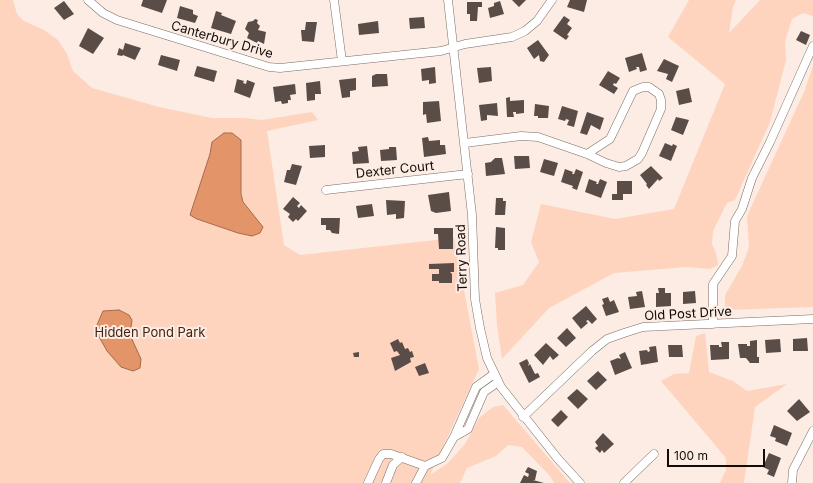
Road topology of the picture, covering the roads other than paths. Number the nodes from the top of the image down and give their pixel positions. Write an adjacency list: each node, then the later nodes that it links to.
1 (88, 0): 7 (street, Canterbury Drive)
2 (334, 0): 7 (street)
3 (448, 0): 6 (street, Terry Road)
4 (552, 0): 6 (street, Canterbury Drive)
5 (813, 46): 13 (street)
6 (454, 47): 7 (street, Canterbury Drive); 8 (street, Terry Road)
7 (342, 61)
8 (465, 144): 9 (street); 10 (street, Terry Road)
9 (587, 154): 9 (street)
10 (468, 174): 11 (street, Dexter Court); 14 (street, Terry Road)
11 (326, 190)
12 (813, 319): 13 (street, Old Post Drive)
13 (713, 324): 16 (street, Old Post Drive)
14 (494, 374): 15 (street, Terry Road); 18 (street)
15 (498, 382): 16 (street, Terry Road); 18 (street)
16 (523, 417): 25 (street, Terry Road)
17 (813, 431): 27 (street)
18 (454, 437): 21 (street)
19 (654, 454): 26 (street)
20 (402, 457): 21 (street); 22 (street); 23 (street)
21 (425, 466): 24 (street)
22 (368, 483)
23 (386, 483)
24 (416, 483)
25 (580, 483)
26 (624, 483)
27 (792, 483)

